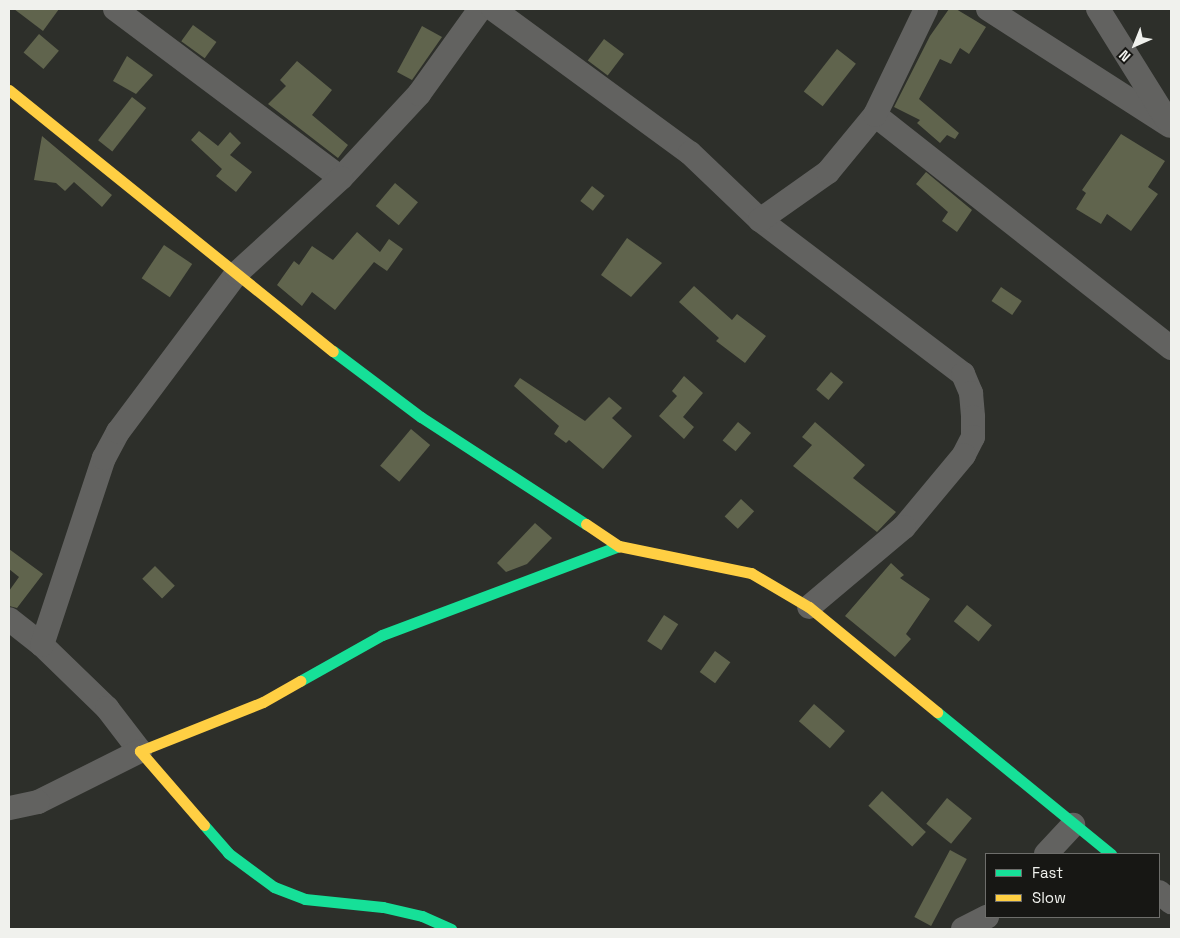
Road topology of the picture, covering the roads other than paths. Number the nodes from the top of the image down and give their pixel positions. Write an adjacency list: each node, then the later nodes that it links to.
1 (116, 9): 10 (street)
2 (480, 9): 10 (street)
3 (493, 9): 11 (street)
4 (926, 9): 8 (street)
5 (988, 9): 9 (street)
6 (1098, 9): 9 (street)
7 (9, 90): 12 (street)
8 (875, 115): 11 (street); 13 (street)
9 (1171, 126)
10 (341, 178): 12 (street)
11 (760, 220): 15 (street)
12 (237, 273): 14 (street); 17 (street)
13 (1171, 348)
14 (619, 546): 15 (street); 18 (street)
15 (809, 607): 20 (street)
16 (9, 619): 17 (street)
17 (42, 645): 18 (street)
18 (140, 751): 19 (street); 26 (street)
19 (9, 808)
20 (1073, 825): 21 (street); 22 (street)
21 (1047, 853)
22 (1110, 853)
23 (1160, 893): 24 (street)
24 (1171, 902)
25 (985, 918): 27 (street)
26 (451, 929)
27 (963, 929)

